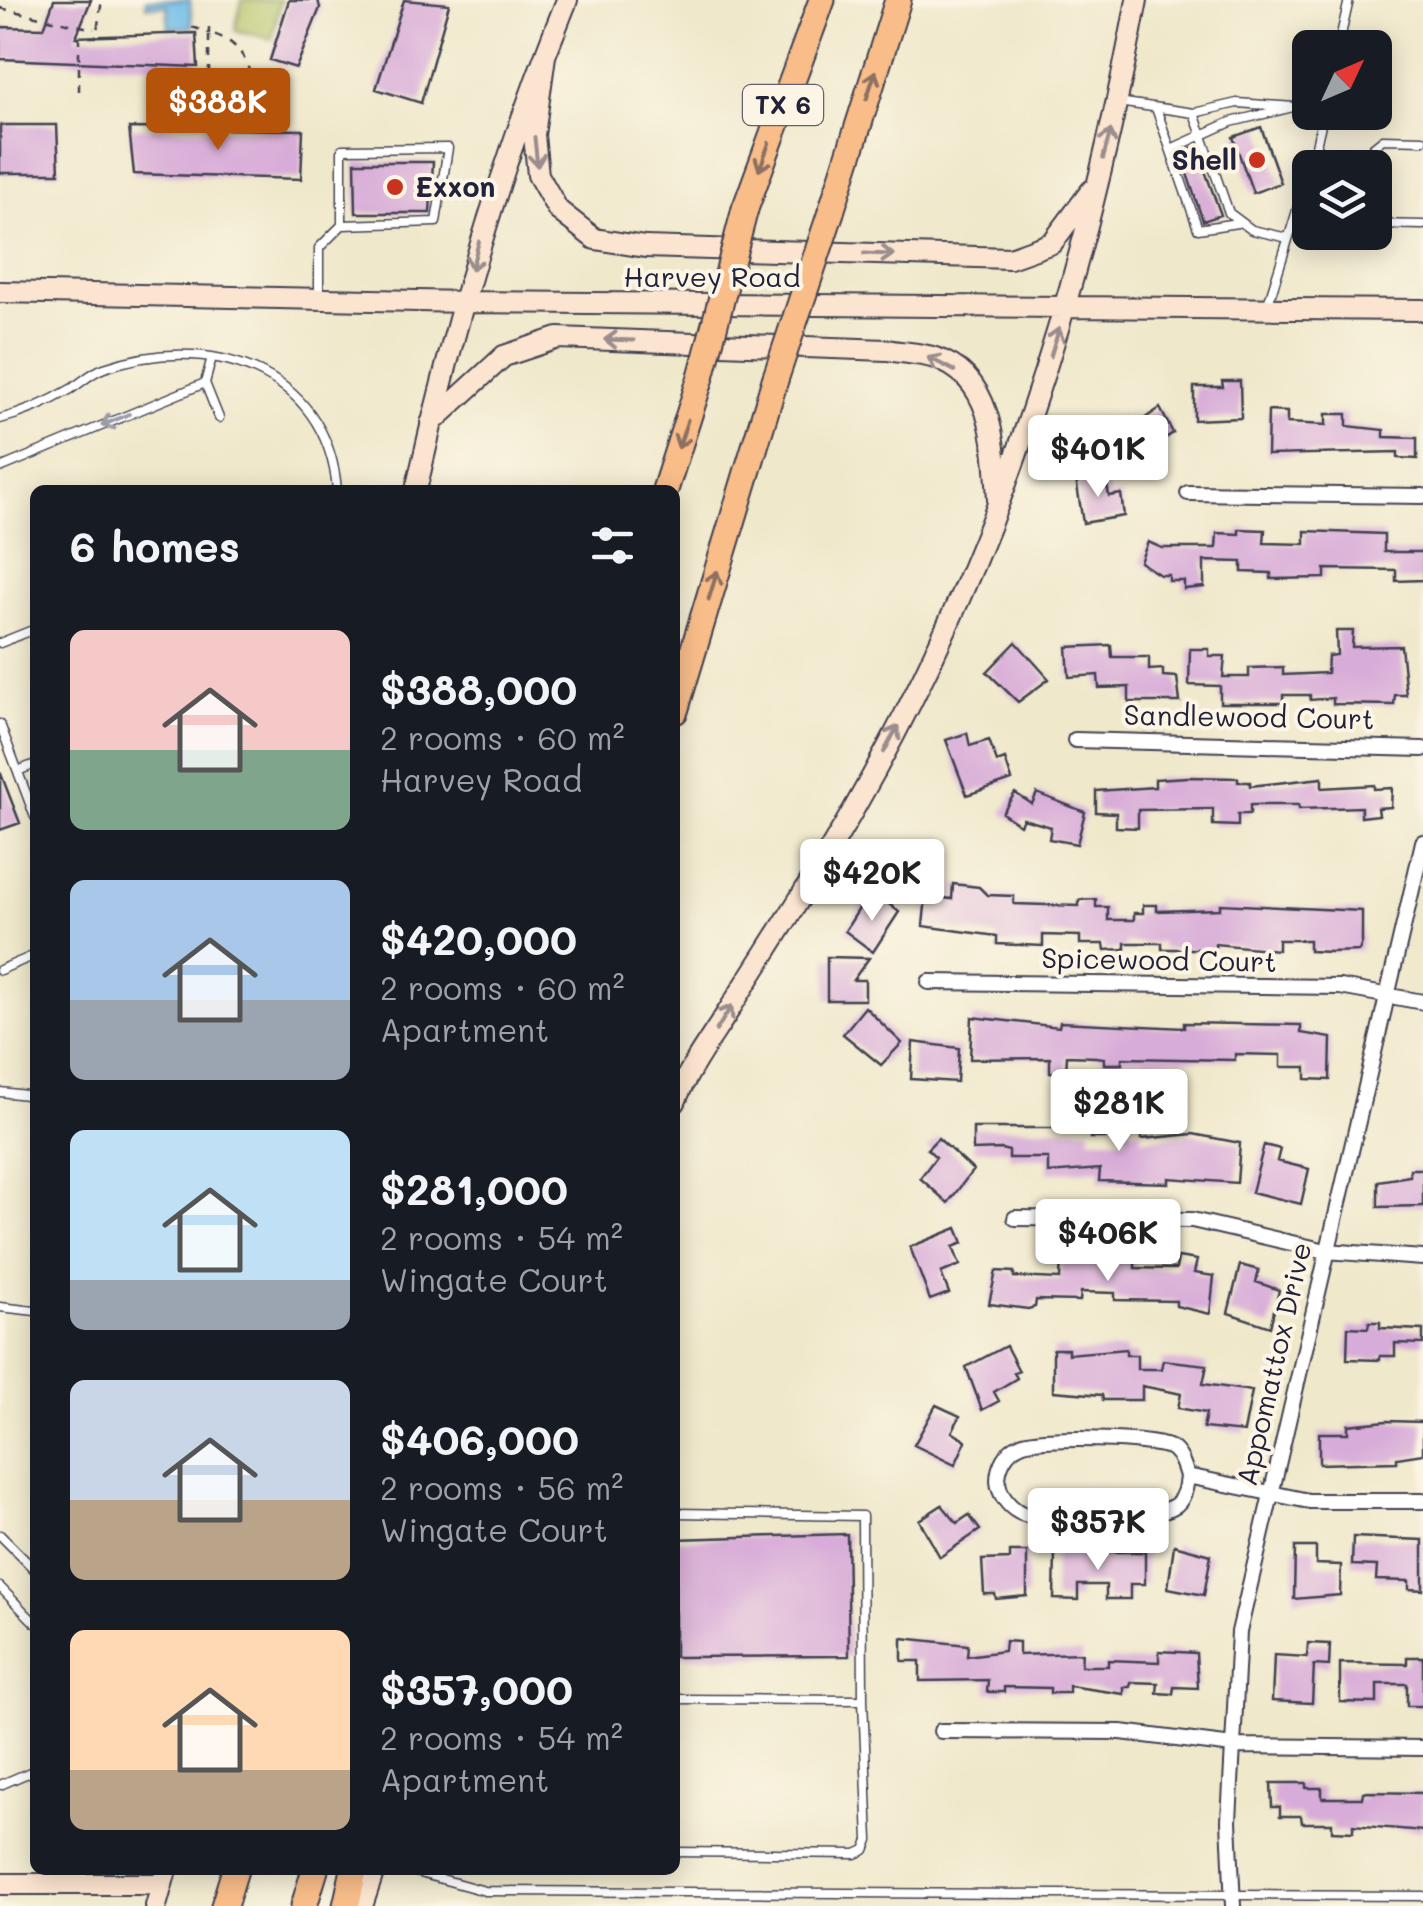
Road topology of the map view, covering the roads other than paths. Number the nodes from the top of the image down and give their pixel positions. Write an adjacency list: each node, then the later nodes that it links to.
1 (567, 0): 7 (main road)
2 (822, 0): 38 (highway, TX 6, one-way to 38, bridge)
3 (898, 0): 44 (highway, TX 6, one-way to 3, bridge)
4 (1137, 0): 8 (main road)
5 (1349, 0): 6 (lane)
6 (1342, 30)
7 (545, 56): 17 (main road, one-way to 17); 26 (main road, one-way to 26)
8 (1118, 102): 11 (lane); 17 (main road, one-way to 8)
9 (1292, 107): 12 (lane)
10 (1292, 107): 13 (lane)
11 (1156, 108): 12 (lane); 15 (lane)
12 (1194, 113): 13 (lane)
13 (1202, 138): 15 (lane); 18 (lane)
14 (1423, 140): 16 (lane)
15 (1171, 149): 18 (lane)
16 (1373, 150)
17 (1096, 183): 27 (main road)
18 (1237, 222): 23 (lane)
19 (342, 225): 19 (lane); 25 (lane)
20 (1392, 225): 21 (lane)
21 (1423, 226)
22 (1292, 227): 23 (lane)
23 (1290, 234): 28 (lane)
24 (0, 292): 25 (main road, Harvey Road)
25 (319, 300): 26 (main road, Harvey Road)
26 (465, 302): 27 (main road, Harvey Road); 34 (main road)
27 (1066, 307): 28 (main road, Harvey Road); 41 (main road, one-way to 27)
28 (1267, 308): 29 (main road, Harvey Road)
29 (1423, 310)
30 (212, 357): 31 (lane); 33 (lane); 36 (lane)
31 (205, 383): 32 (lane); 35 (lane, one-way to 35)
32 (219, 418)
33 (0, 419)
34 (431, 423): 37 (main road); 41 (main road, one-way to 34)
35 (0, 468)
36 (337, 485)
37 (417, 485)
38 (667, 485)
39 (1188, 493): 40 (street)
40 (1423, 496)
41 (998, 508): 58 (main road, one-way to 41)
42 (30, 631): 43 (lane)
43 (0, 643)
44 (680, 695)
45 (0, 724): 49 (lane)
46 (1075, 740): 47 (street, Sandlewood Court)
47 (1423, 749)
48 (30, 766): 49 (lane)
49 (18, 771): 50 (lane)
50 (30, 803)
51 (1423, 842): 55 (street, Appomattox Drive)
52 (30, 957): 53 (lane)
53 (0, 970)
54 (929, 982): 55 (street, Spicewood Court)
55 (1388, 997): 56 (street, Spicewood Court); 61 (street, Appomattox Drive)
56 (1423, 1002)
57 (0, 1092): 59 (lane)
58 (680, 1094)
59 (30, 1095)
60 (1015, 1218): 61 (street)
61 (1326, 1252): 62 (street); 66 (street, Appomattox Drive)
62 (1423, 1258)
63 (0, 1306): 64 (lane)
64 (30, 1310)
65 (1187, 1476): 65 (street); 66 (street)
66 (1268, 1494): 67 (street); 76 (street, Appomattox Drive)
67 (1423, 1502)
68 (680, 1514): 74 (lane)
69 (0, 1535): 70 (lane)
70 (30, 1565)
71 (0, 1587): 72 (lane)
72 (30, 1618)
73 (680, 1699): 74 (lane)
74 (863, 1700): 80 (lane)
75 (941, 1731): 76 (street)
76 (1233, 1746): 77 (street); 89 (street, Appomattox Drive)
77 (1423, 1748)
78 (30, 1772): 79 (lane)
79 (0, 1785)
80 (680, 1852)
81 (233, 1875): 91 (highway)
82 (313, 1875): 92 (highway)
83 (353, 1875): 93 (highway)
84 (372, 1875): 94 (main road)
85 (427, 1875): 89 (lane)
86 (164, 1877): 87 (main road); 90 (main road)
87 (0, 1884)
88 (1423, 1896): 89 (lane)
89 (1233, 1899)
90 (156, 1906)
91 (224, 1906)
92 (304, 1906)
93 (346, 1906)
94 (362, 1906)

